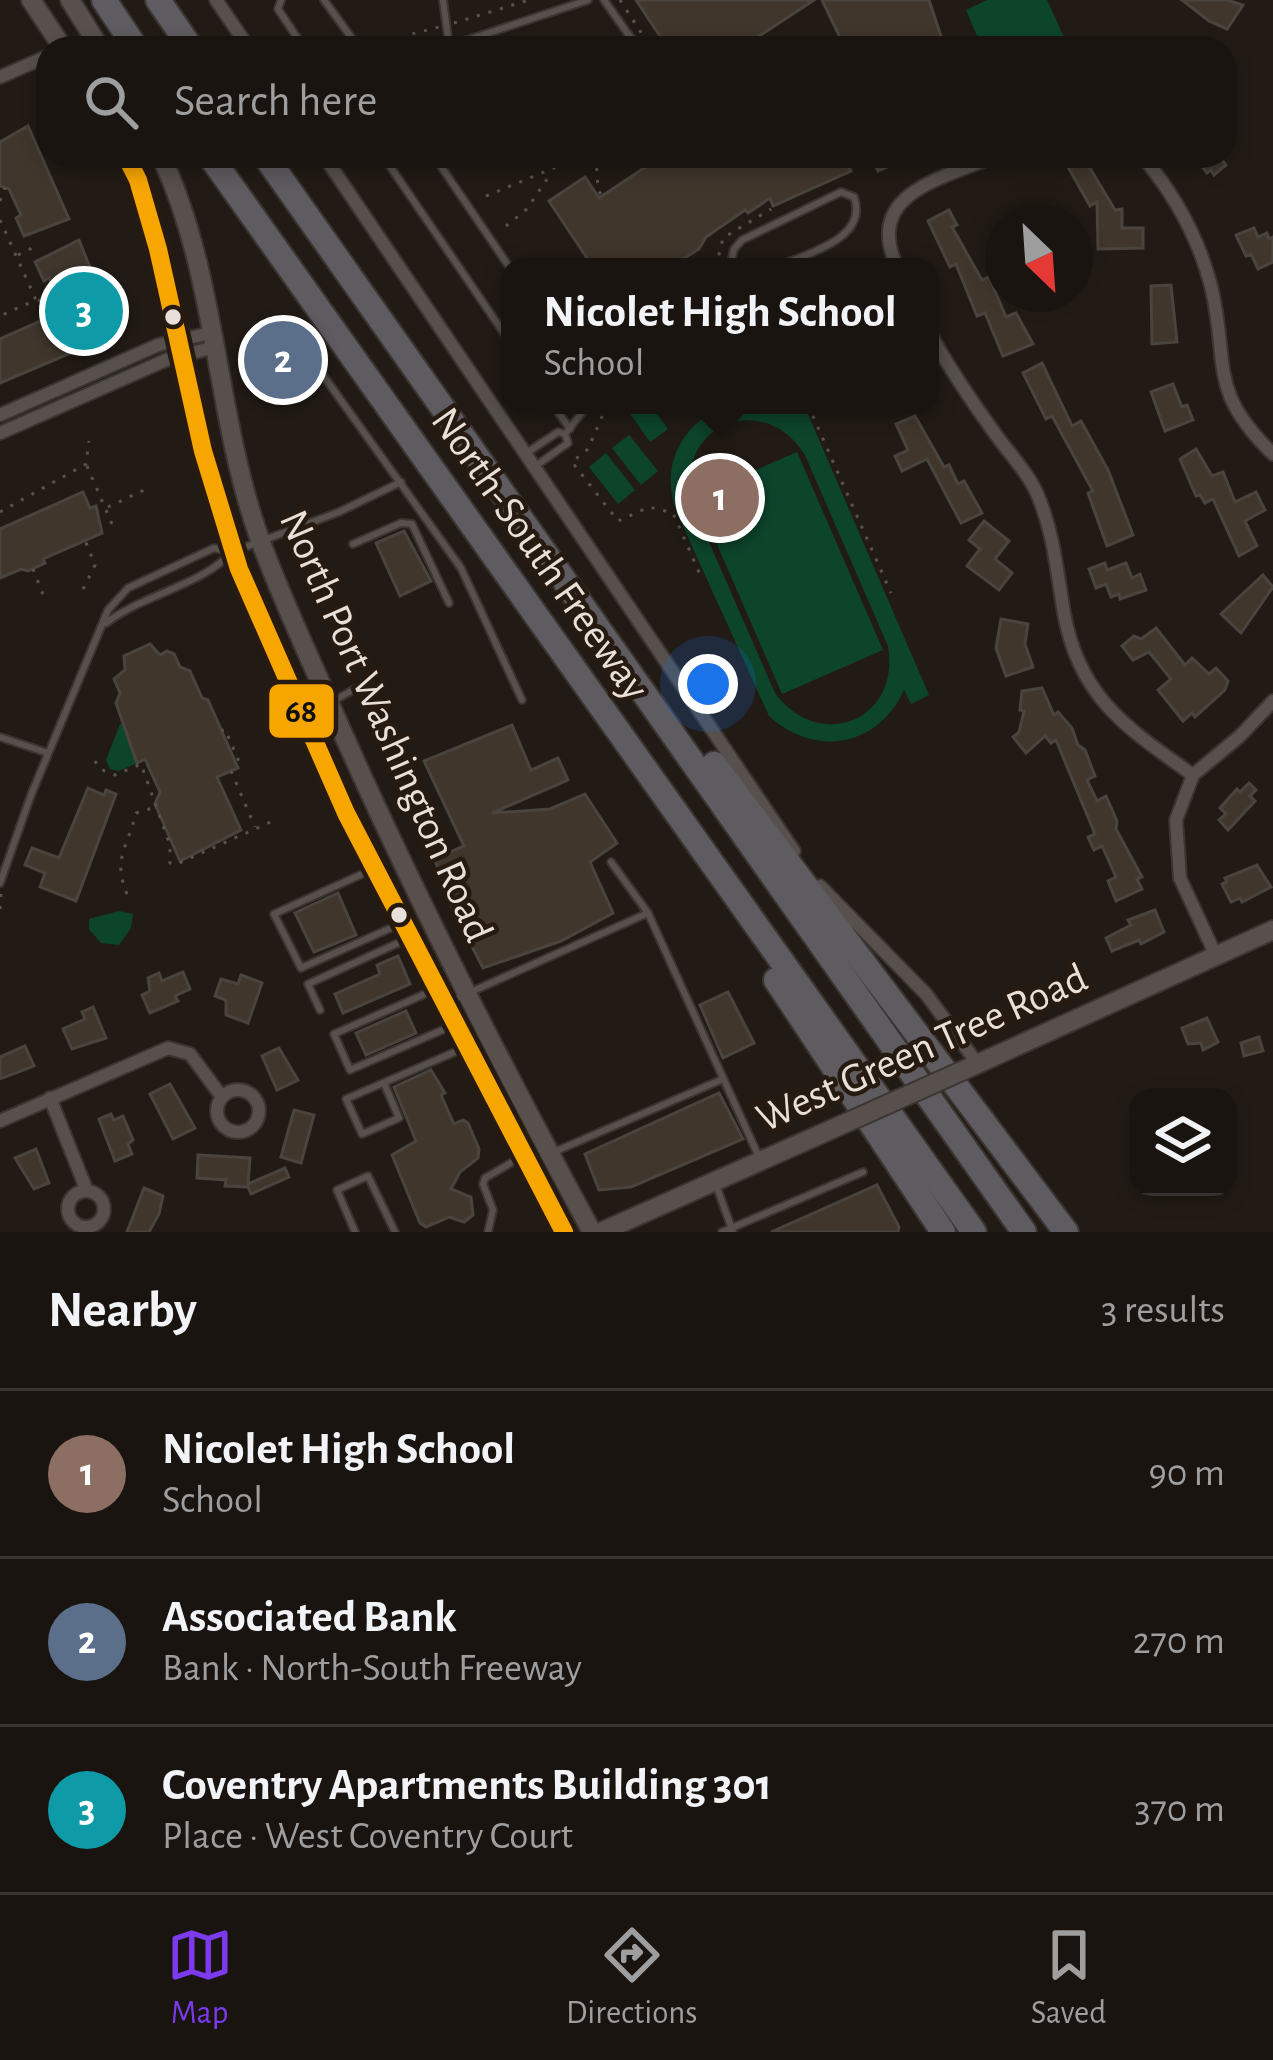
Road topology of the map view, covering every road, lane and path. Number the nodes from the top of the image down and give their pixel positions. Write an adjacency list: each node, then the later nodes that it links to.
1 (31, 0): 14 (main road)
2 (70, 0): 15 (main road)
3 (104, 0): 16 (highway)
4 (158, 0): 17 (highway)
5 (216, 0): 18 (street)
6 (281, 0): 19 (lane)
7 (324, 0): 20 (lane)
8 (443, 0): 13 (lane)
9 (529, 0): 13 (path)
10 (588, 0): 23 (lane)
11 (604, 0): 24 (lane)
12 (620, 0): 25 (path)
13 (446, 25): 21 (path); 22 (lane)
14 (56, 36)
15 (93, 36)
16 (128, 36)
17 (183, 36)
18 (241, 36)
19 (296, 36)
20 (350, 36)
21 (409, 36)
22 (446, 36)
23 (480, 36)
24 (630, 36)
25 (643, 36)
26 (36, 61): 27 (street)
27 (0, 77)
28 (131, 168): 58 (main road, North Port Washington Road)
29 (166, 168): 56 (main road, North Port Washington Road)
30 (219, 168): 105 (highway, North-South Freeway)
31 (274, 168): 96 (highway, North-South Freeway)
32 (332, 168): 69 (street)
33 (391, 168): 55 (lane)
34 (442, 168): 47 (lane)
35 (598, 168): 41 (path)
36 (968, 168): 50 (street)
37 (1152, 168): 70 (street)
38 (554, 169): 40 (path); 44 (path)
39 (5, 188): 42 (path)
40 (486, 196)
41 (602, 196)
42 (0, 201)
43 (0, 220): 46 (path)
44 (506, 226)
45 (32, 248): 46 (path)
46 (16, 256): 51 (path)
47 (503, 258)
48 (732, 258): 49 (lane)
49 (795, 258)
50 (894, 258)
51 (36, 300): 52 (path); 53 (path)
52 (58, 308)
53 (0, 316)
54 (288, 325): 57 (lane)
55 (501, 329)
56 (212, 340): 58 (street); 79 (main road, North Port Washington Road)
57 (299, 341)
58 (183, 347): 65 (street); 67 (street); 81 (main road, North Port Washington Road)
59 (305, 350): 73 (lane)
60 (939, 350): 102 (street)
61 (558, 414): 66 (lane)
62 (581, 414): 66 (lane)
63 (603, 414): 83 (path)
64 (812, 414): 85 (path)
65 (0, 416)
66 (567, 432): 69 (lane); 72 (lane)
67 (0, 433)
68 (89, 441): 71 (path)
69 (525, 454): 72 (street)
70 (1273, 454)
71 (86, 464): 75 (path); 76 (path)
72 (534, 467): 123 (street)
73 (402, 482): 79 (lane); 92 (lane)
74 (144, 490): 75 (path)
75 (105, 508): 77 (path)
76 (0, 512)
77 (115, 531)
78 (85, 540): 84 (path)
79 (260, 542): 81 (lane); 89 (main road, North Port Washington Road)
80 (353, 544): 87 (lane)
81 (232, 552): 88 (lane); 88 (lane); 90 (main road, North Port Washington Road)
82 (33, 569): 86 (path)
83 (702, 579)
84 (82, 589)
85 (891, 593)
86 (44, 597)
87 (449, 603)
88 (104, 625): 98 (lane)
89 (300, 636): 90 (lane); 94 (main road, North Port Washington Road)
90 (273, 648): 106 (main road, North Port Washington Road)
91 (369, 682): 94 (lane)
92 (522, 700)
93 (1273, 701): 102 (street)
94 (329, 703): 103 (main road, North Port Washington Road)
95 (221, 731): 100 (path)
96 (672, 731): 144 (highway, North-South Freeway); 145 (highway)
97 (0, 737): 98 (lane)
98 (48, 754): 111 (lane)
99 (95, 760): 104 (path)
100 (236, 765)
101 (231, 771): 108 (path)
102 (1192, 775): 117 (street)
103 (373, 801): 106 (lane); 118 (main road, North Port Washington Road)
104 (154, 807): 108 (path); 112 (path)
105 (673, 809): 142 (highway); 143 (highway, North-South Freeway)
106 (346, 813): 110 (main road, North Port Washington Road)
107 (275, 820): 108 (path)
108 (256, 829)
109 (611, 862): 114 (lane)
110 (374, 868): 115 (main road, North Port Washington Road); 115 (lane)
111 (0, 887): 113 (path)
112 (127, 894)
113 (0, 909)
114 (648, 913): 118 (lane); 124 (lane)
115 (407, 930): 119 (main road, North Port Washington Road); 120 (lane)
116 (1273, 931): 117 (main road, West Green Tree Road)
117 (1216, 956): 123 (main road, West Green Tree Road)
118 (466, 992): 119 (lane); 129 (main road, North Port Washington Road)
119 (441, 996): 121 (main road, North Port Washington Road); 121 (lane)
120 (320, 1010)
121 (455, 1024): 122 (main road, North Port Washington Road)
122 (467, 1047): 125 (lane); 130 (main road, North Port Washington Road)
123 (971, 1066): 131 (main road, West Green Tree Road, bridge)
124 (723, 1079): 129 (lane); 131 (lane)
125 (384, 1083): 125 (lane)
126 (222, 1097): 127 (street)
127 (50, 1098): 128 (street); 134 (street)
128 (0, 1121)
129 (551, 1154): 140 (main road, North Port Washington Road)
130 (524, 1156): 138 (lane); 139 (main road, North Port Washington Road)
131 (761, 1161): 133 (main road, West Green Tree Road)
132 (862, 1172): 135 (lane)
133 (714, 1181): 135 (lane); 140 (main road, West Green Tree Road)
134 (87, 1191)
135 (733, 1230): 141 (lane)
136 (355, 1232): 137 (lane)
137 (395, 1232)
138 (488, 1232)
139 (564, 1232)
140 (596, 1232)
141 (722, 1232)
142 (943, 1232)
143 (974, 1232)
144 (1024, 1232)
145 (1066, 1232)

